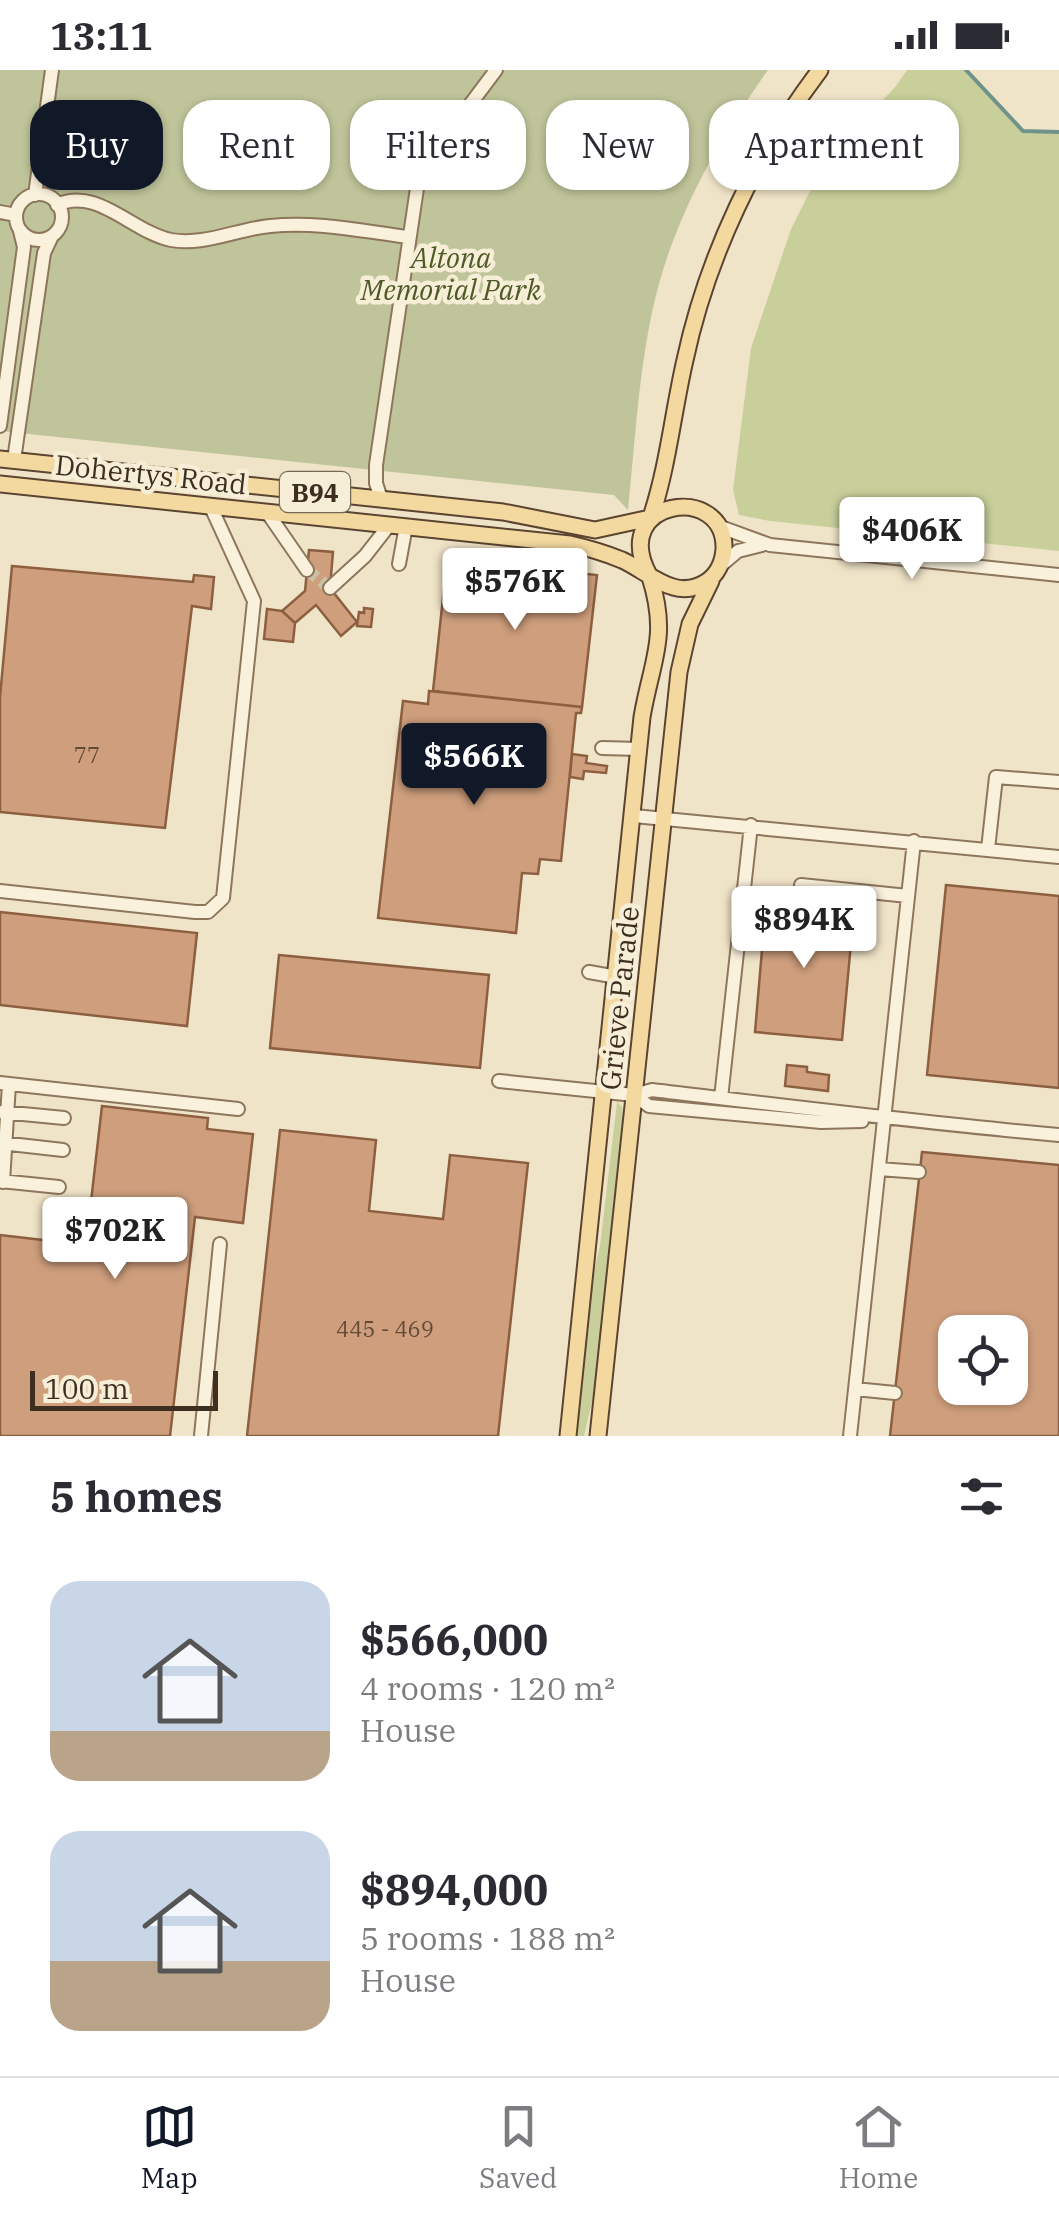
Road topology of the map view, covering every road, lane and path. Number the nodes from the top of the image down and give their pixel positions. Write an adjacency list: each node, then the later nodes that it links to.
1 (52, 70): 4 (street)
2 (496, 70): 10 (street)
3 (820, 70): 19 (main road)
4 (35, 195): 5 (street); 7 (street)
5 (57, 204): 9 (street); 10 (street)
6 (0, 212): 7 (street)
7 (16, 215): 8 (street)
8 (20, 231): 9 (street); 11 (street)
9 (52, 236): 12 (street)
10 (408, 237): 16 (street)
11 (6, 373): 12 (street); 13 (street)
12 (26, 377): 14 (street)
13 (0, 426)
14 (7, 460): 15 (main road); 16 (main road, Dohertys Road / B94)
15 (1, 481): 17 (main road, Dohertys Road / B94)
16 (381, 499): 19 (main road, Dohertys Road / B94)
17 (210, 505): 18 (main road, Dohertys Road / B94); 38 (street)
18 (267, 512): 21 (main road, Dohertys Road / B94); 24 (street)
19 (650, 518): 20 (main road); 27 (main road)
20 (716, 523): 22 (street); 25 (main road)
21 (398, 525): 23 (street); 27 (main road, Dohertys Road / B94); 28 (street)
22 (770, 545): 25 (street); 26 (street)
23 (399, 564)
24 (308, 570)
25 (717, 571): 27 (main road, B94); 33 (main road, Grieve Parade)
26 (1059, 575)
27 (650, 576): 30 (main road, Grieve Parade)
28 (330, 588)
29 (602, 748): 30 (street)
30 (640, 748): 32 (main road, Grieve Parade)
31 (1059, 782): 36 (street)
32 (634, 816): 33 (street); 42 (main road, Grieve Parade)
33 (664, 819): 34 (street); 46 (main road, Grieve Parade)
34 (750, 825): 35 (street); 47 (street)
35 (914, 841): 36 (street); 39 (street)
36 (988, 849): 37 (street)
37 (1059, 857)
38 (0, 891)
39 (908, 896): 40 (street); 51 (street)
40 (799, 906)
41 (588, 972): 42 (street)
42 (617, 977): 45 (main road, Grieve Parade)
43 (499, 1080): 45 (street)
44 (5, 1084): 48 (street); 49 (street)
45 (605, 1092): 46 (street); 63 (main road, Grieve Parade)
46 (634, 1095): 47 (street); 51 (street); 64 (main road, Grieve Parade)
47 (721, 1098): 51 (street)
48 (238, 1109)
49 (4, 1112): 50 (street); 53 (street)
50 (64, 1118)
51 (883, 1120): 52 (street); 55 (street)
52 (1059, 1135)
53 (3, 1143): 54 (street); 57 (street)
54 (63, 1150)
55 (879, 1169): 56 (street); 60 (street)
56 (919, 1172)
57 (2, 1182): 58 (street)
58 (58, 1188)
59 (220, 1244): 62 (street)
60 (856, 1390): 61 (street); 65 (street)
61 (895, 1393)
62 (200, 1436)
63 (568, 1436)
64 (598, 1436)
65 (850, 1436)

